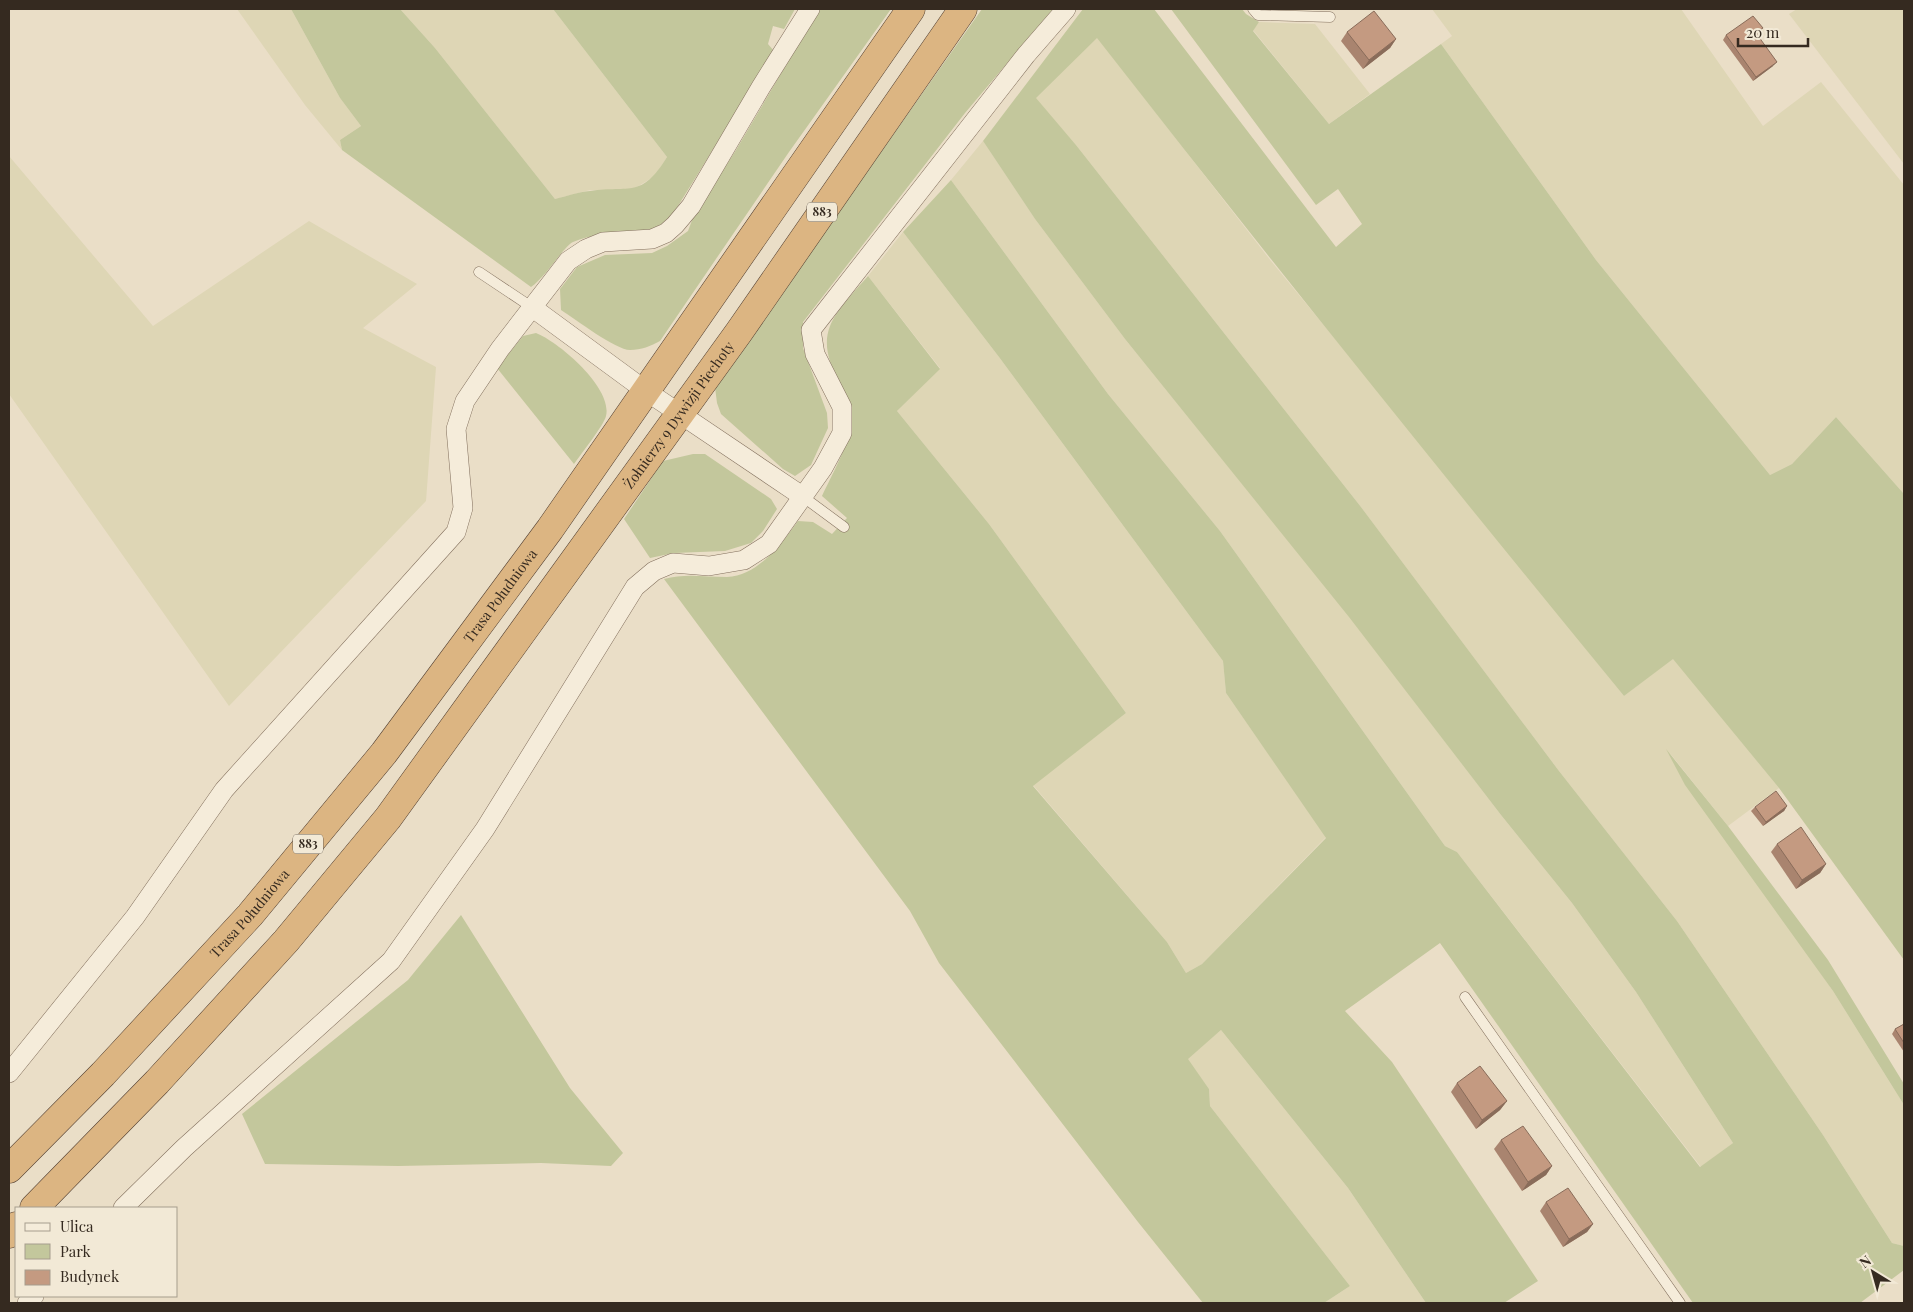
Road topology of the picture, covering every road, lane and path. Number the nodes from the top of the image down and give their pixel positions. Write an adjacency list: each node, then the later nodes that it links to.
1 (810, 9): 8 (street)
2 (911, 9): 9 (highway, 883)
3 (963, 9): 10 (highway, Żołnierzy 9 Dywizji Piechoty / 883)
4 (1066, 9): 11 (street)
5 (1253, 9): 6 (lane)
6 (1330, 17)
7 (479, 272): 8 (lane)
8 (533, 308): 9 (street); 14 (street)
9 (646, 392): 10 (street); 15 (highway, Trasa Południowa / 883)
10 (680, 414): 11 (street); 16 (highway, Żołnierzy 9 Dywizji Piechoty / 883)
11 (802, 496): 12 (lane); 17 (street)
12 (844, 526)
13 (1465, 997): 18 (lane)
14 (9, 1073)
15 (9, 1169)
16 (35, 1207)
17 (123, 1207)
18 (1680, 1303)

